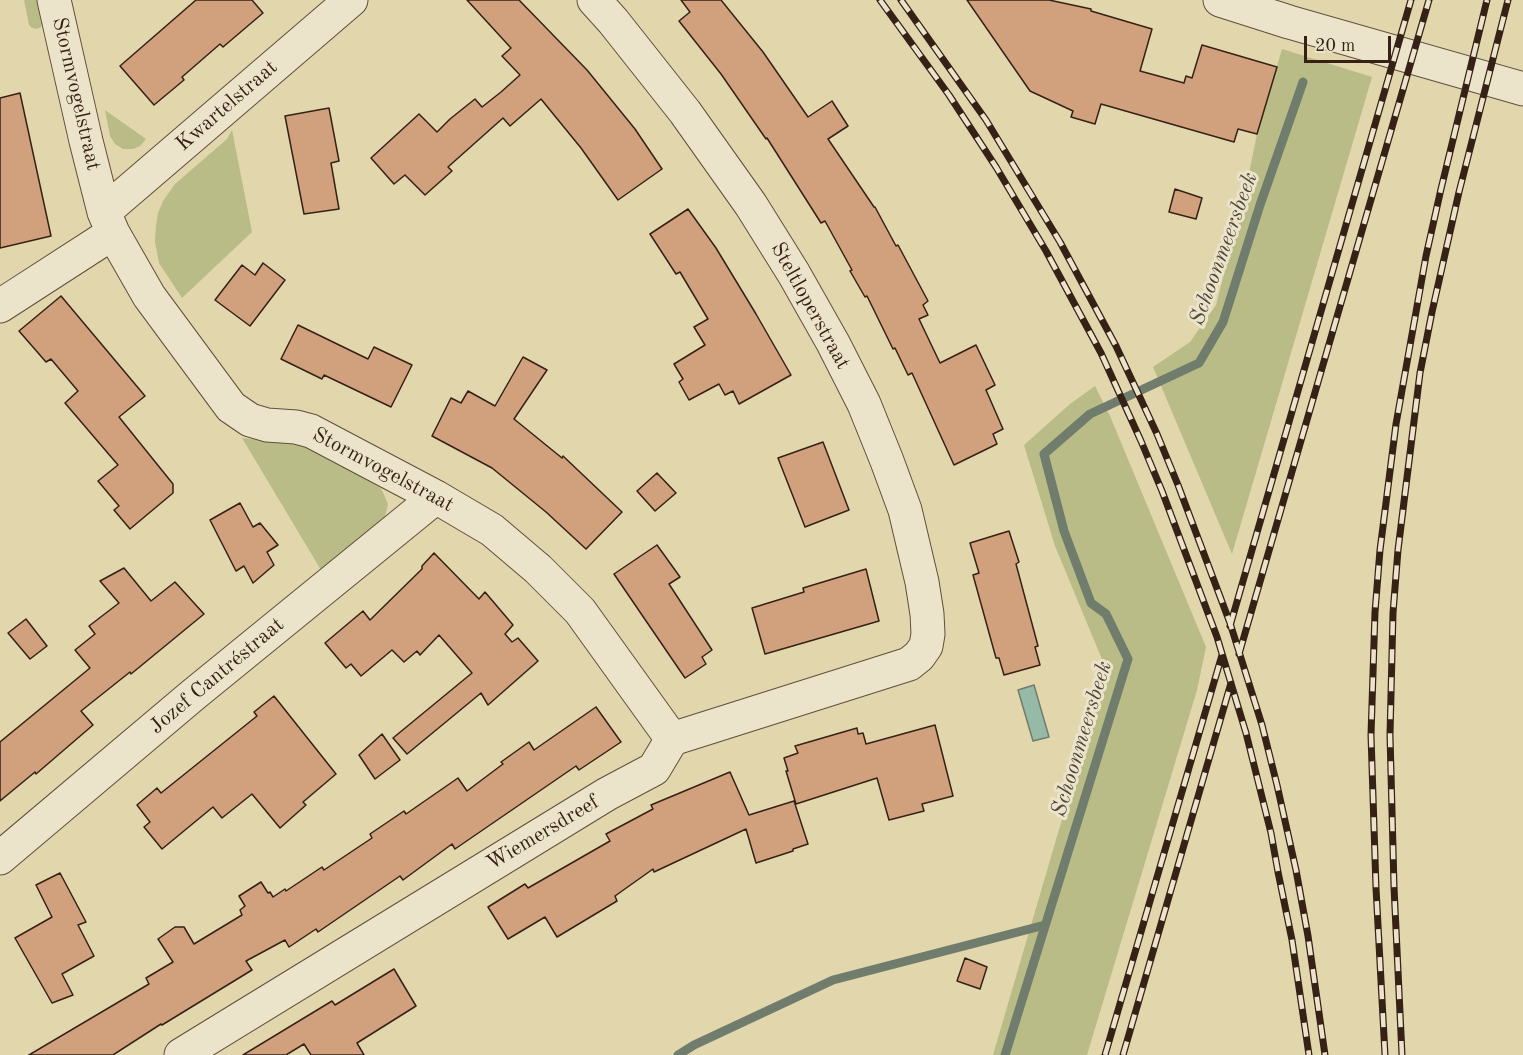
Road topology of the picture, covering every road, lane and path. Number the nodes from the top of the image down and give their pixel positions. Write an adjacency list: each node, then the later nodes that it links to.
1 (54, 0): 6 (street, Stormvogelstraat)
2 (351, 0): 6 (street, Kwartelstraat)
3 (594, 0): 9 (street, Steltloperstraat)
4 (1220, 0): 5 (street)
5 (1523, 89)
6 (108, 222): 7 (street, Kwartelstraat); 8 (street, Stormvogelstraat)
7 (0, 306)
8 (436, 497): 9 (street, Stormvogelstraat); 10 (street, Jozef Cantréstraat)
9 (672, 739): 11 (street, Wiemersdreef)
10 (0, 858)
11 (180, 1055)

